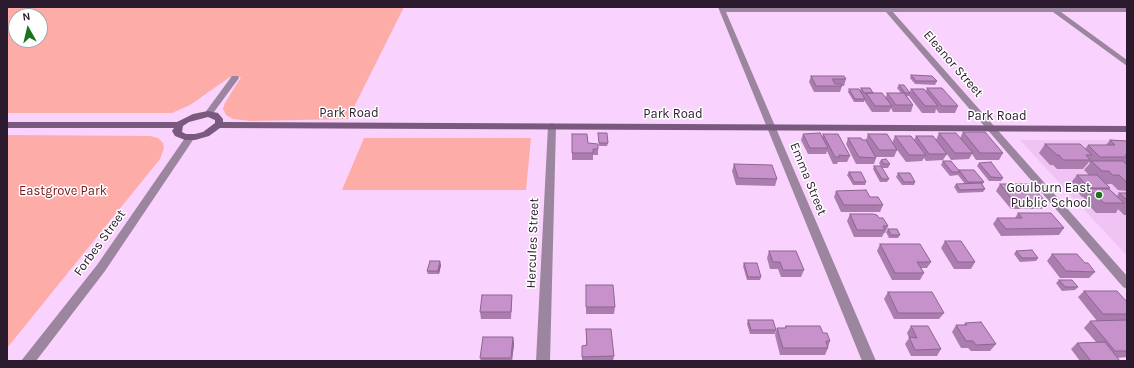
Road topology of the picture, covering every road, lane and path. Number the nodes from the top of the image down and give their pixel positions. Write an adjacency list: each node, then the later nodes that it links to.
1 (722, 8): 2 (street); 12 (street, Emma Street)
2 (886, 8): 3 (street); 13 (street, Eleanor Street)
3 (1052, 8): 4 (street); 5 (street)
4 (1127, 10)
5 (1127, 64)
6 (235, 78): 7 (street)
7 (208, 114): 9 (street); 10 (street)
8 (7, 125): 9 (street)
9 (179, 125): 15 (street)
10 (218, 125): 11 (street, Park Road); 15 (street)
11 (552, 126): 12 (street, Park Road); 18 (street, Hercules Street)
12 (772, 128): 13 (street, Park Road); 19 (street, Emma Street)
13 (992, 129): 14 (street, Park Road); 16 (street, Eleanor Street)
14 (1127, 129)
15 (190, 137): 17 (street, Forbes Street)
16 (1127, 284)
17 (28, 361)
18 (542, 361)
19 (869, 361)

